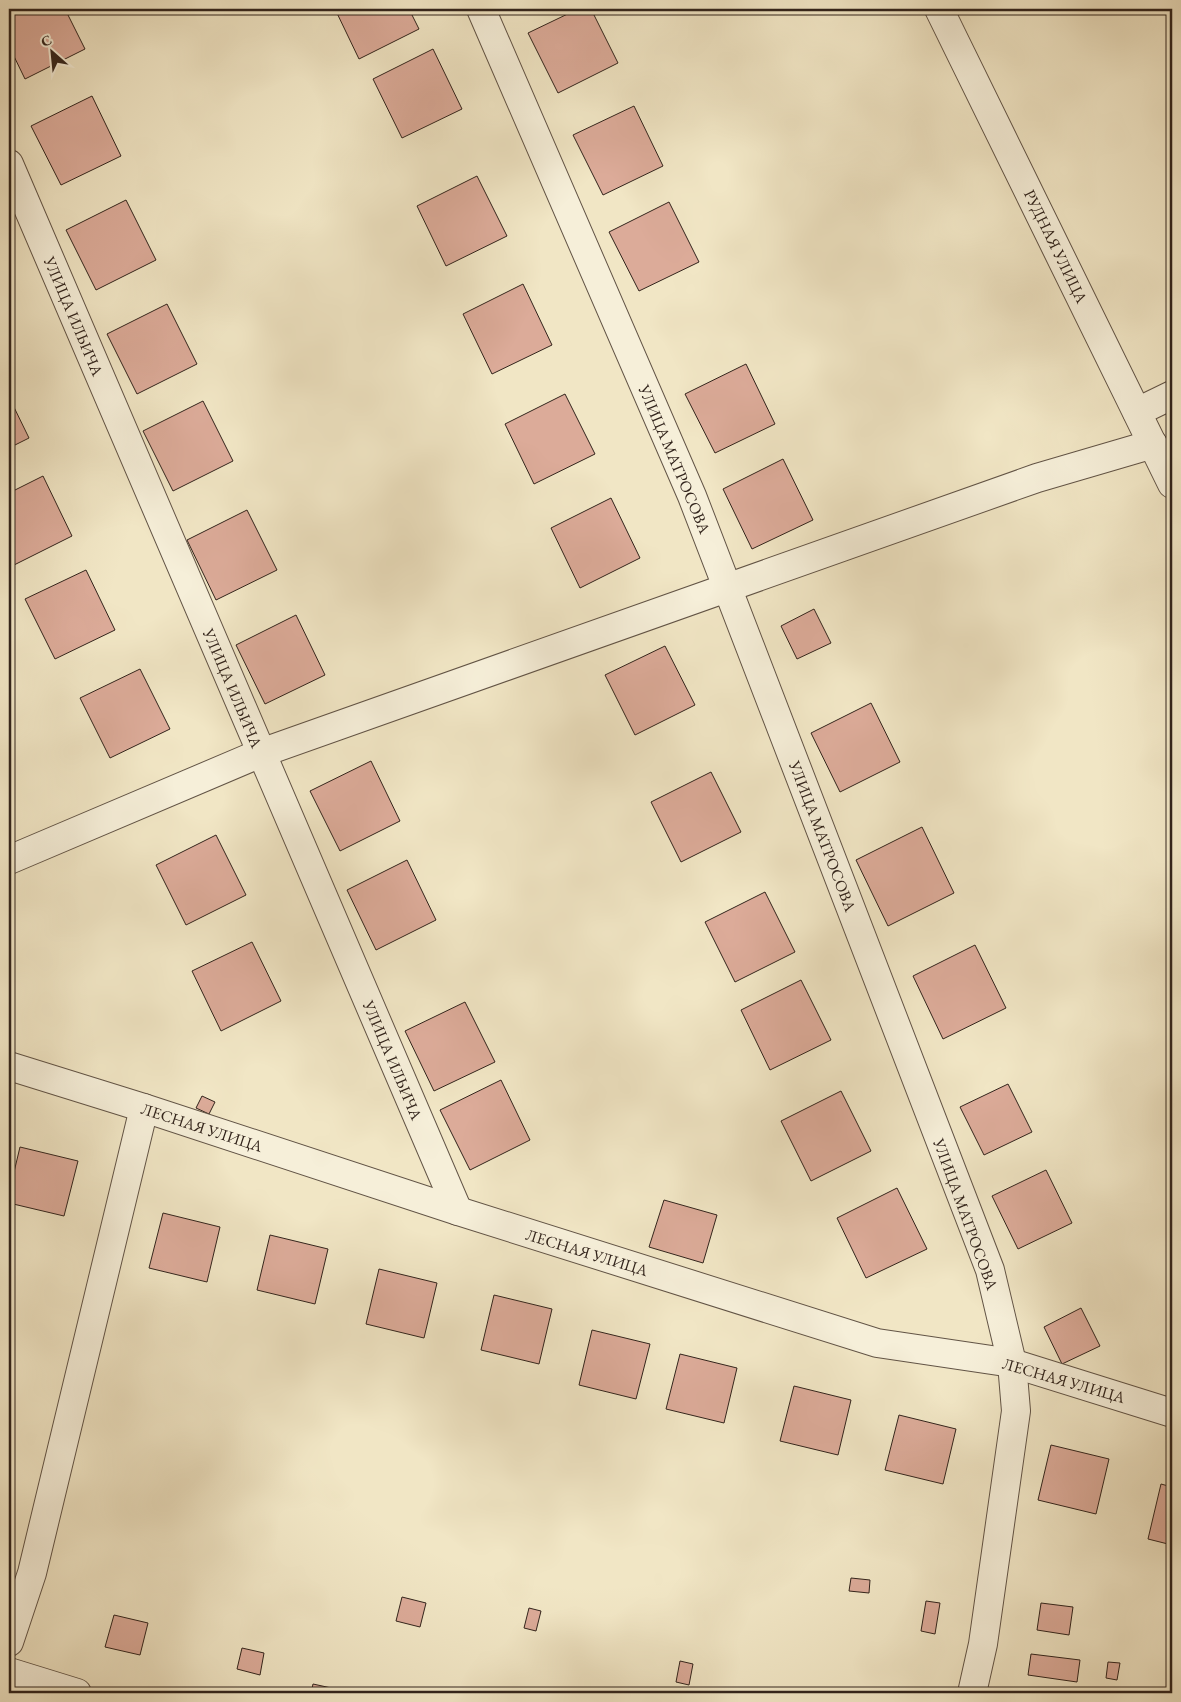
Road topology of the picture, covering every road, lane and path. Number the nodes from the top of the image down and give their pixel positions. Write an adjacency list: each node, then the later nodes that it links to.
1 (482, 9): 8 (street, УЛИЦА МАТРОСОВА)
2 (939, 9): 5 (street, РУДНАЯ УЛИЦА)
3 (9, 164): 9 (street, УЛИЦА ИЛЬИЧА)
4 (1172, 394): 5 (street)
5 (1137, 412): 6 (street, РУДНАЯ УЛИЦА)
6 (1153, 444): 7 (street, РУДНАЯ УЛИЦА); 8 (street)
7 (1172, 484)
8 (728, 587): 9 (street); 14 (street, УЛИЦА МАТРОСОВА)
9 (261, 753): 10 (street); 13 (street, УЛИЦА ИЛЬИЧА)
10 (9, 860)
11 (9, 1066): 12 (street, ЛЕСНАЯ УЛИЦА)
12 (144, 1108): 13 (street, ЛЕСНАЯ УЛИЦА); 16 (street)
13 (458, 1211): 14 (street, ЛЕСНАЯ УЛИЦА)
14 (1012, 1363): 15 (street, ЛЕСНАЯ УЛИЦА); 19 (street, УЛИЦА МАТРОСОВА)
15 (1172, 1413)
16 (9, 1642)
17 (9, 1672): 18 (street)
18 (77, 1693)
19 (972, 1693)

